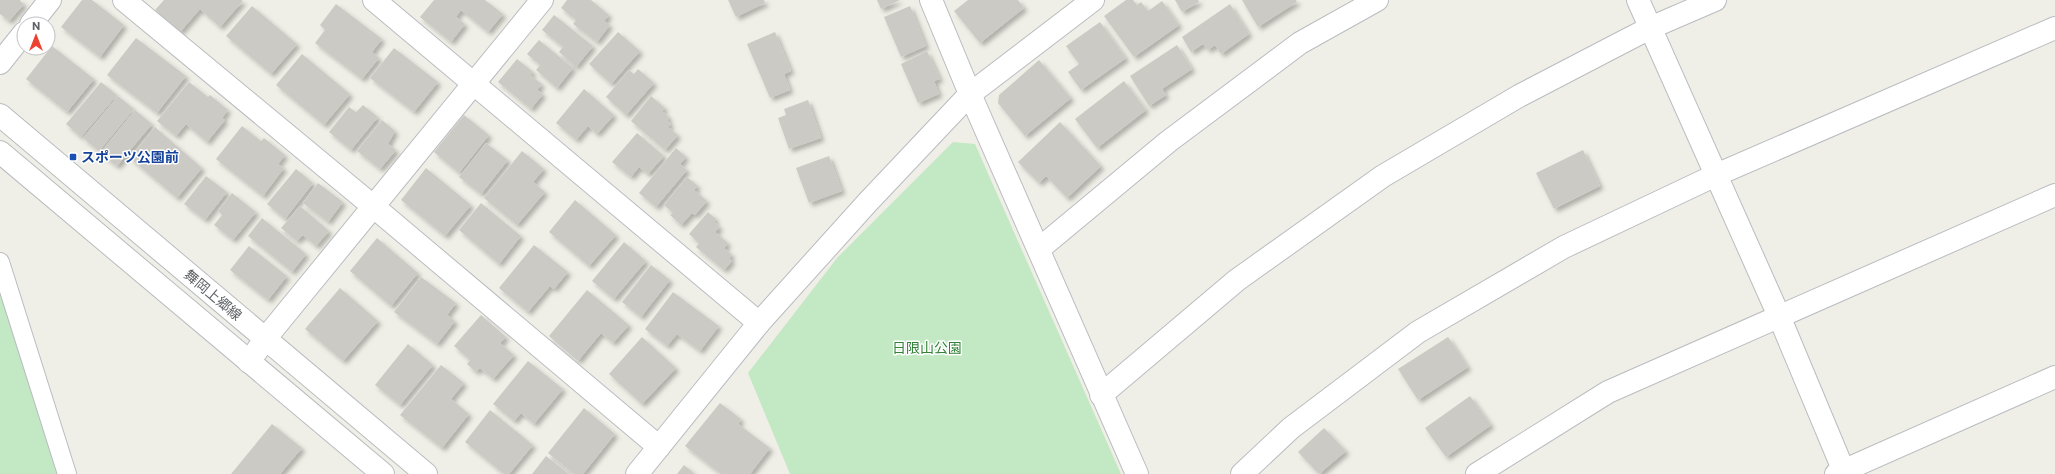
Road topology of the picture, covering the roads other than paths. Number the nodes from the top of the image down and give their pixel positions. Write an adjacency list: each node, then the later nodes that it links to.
1 (50, 0): 10 (street)
2 (124, 0): 21 (street)
3 (374, 0): 15 (street)
4 (542, 0): 15 (street)
5 (931, 0): 16 (street)
6 (1093, 0): 16 (street)
7 (1377, 0): 22 (street)
8 (1638, 0): 11 (street)
9 (1715, 0): 11 (street)
10 (37, 16)
11 (1650, 28): 19 (street); 29 (street)
12 (2055, 28): 19 (street)
13 (16, 43): 14 (street)
14 (0, 63)
15 (474, 84): 21 (street); 25 (street)
16 (970, 94): 22 (street); 25 (street)
17 (0, 115): 26 (street, 舞岡上郷線)
18 (0, 152): 27 (street, 舞岡上郷線)
19 (1716, 175): 24 (street); 37 (street)
20 (2055, 195): 24 (street)
21 (374, 207): 26 (street); 30 (street)
22 (1039, 249): 29 (street)
23 (0, 262): 32 (lane)
24 (1779, 316): 31 (street); 38 (street)
25 (759, 323): 30 (street)
26 (265, 339): 27 (street); 34 (street, 舞岡上郷線)
27 (249, 362): 33 (street, 舞岡上郷線)
28 (2055, 377): 31 (street)
29 (1101, 395): 36 (street)
30 (659, 447): 35 (street)
31 (1841, 473)
32 (67, 474)
33 (383, 474)
34 (426, 474)
35 (638, 474)
36 (1137, 474)
37 (1242, 474)
38 (1478, 474)

